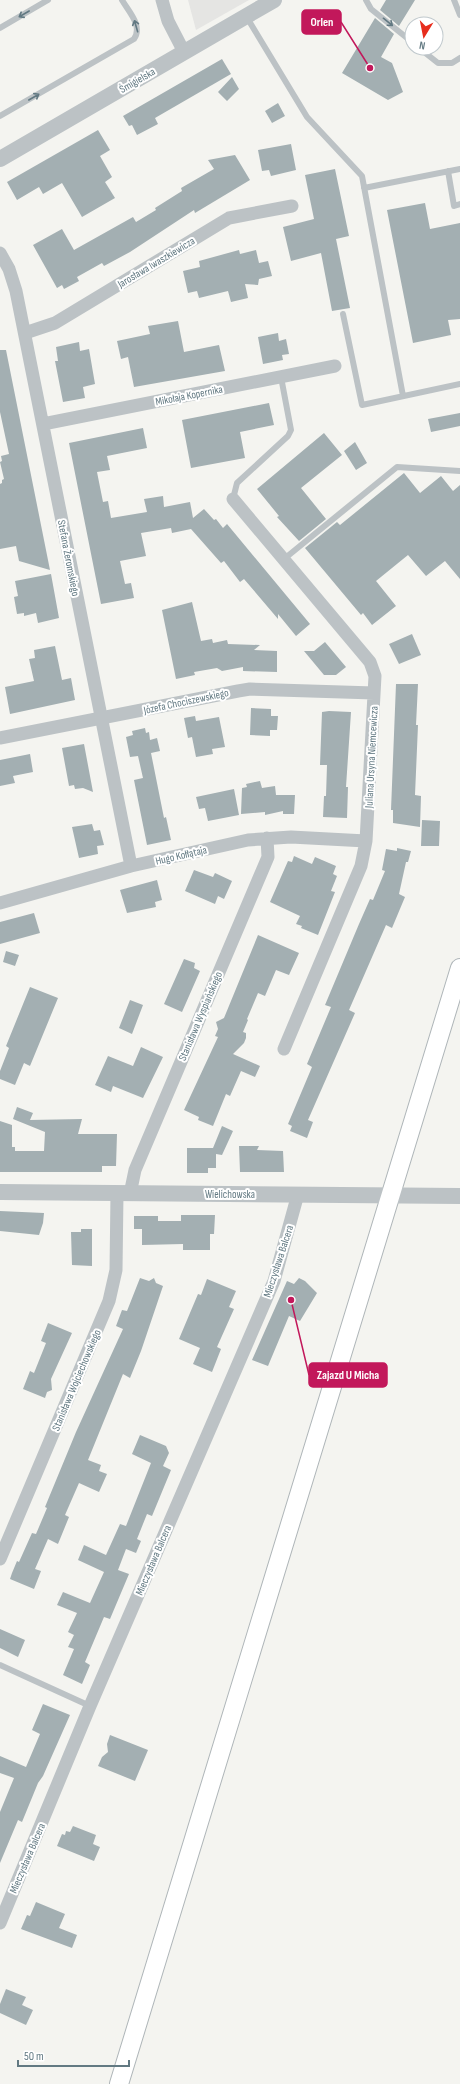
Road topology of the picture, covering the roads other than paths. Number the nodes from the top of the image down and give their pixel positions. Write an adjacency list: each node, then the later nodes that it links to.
1 (48, 0): 9 (lane, one-way to 9)
2 (122, 0): 14 (lane, one-way to 2)
3 (162, 0): 11 (street)
4 (274, 0): 8 (street, Śmigielska)
5 (366, 0): 10 (lane, one-way to 10)
6 (454, 0): 7 (lane)
7 (460, 15)
8 (246, 16): 11 (street, Śmigielska); 18 (lane)
9 (0, 28)
10 (404, 36)
11 (184, 52): 15 (street, Śmigielska)
12 (428, 56): 13 (lane)
13 (460, 58)
14 (0, 116)
15 (0, 159)
16 (460, 168): 17 (lane)
17 (448, 171): 18 (lane); 19 (lane)
18 (364, 188): 27 (lane)
19 (460, 204)
20 (292, 206): 23 (street, Jarosława Iwaszkiewicza)
21 (0, 253): 23 (street, Stefana Żeromskiego)
22 (343, 314): 27 (lane)
23 (25, 333): 28 (street, Stefana Żeromskiego)
24 (335, 366): 25 (street, Mikołaja Kopernika)
25 (281, 377): 28 (street, Mikołaja Kopernika); 30 (lane)
26 (460, 384): 27 (lane)
27 (403, 396)
28 (43, 424): 33 (street, Stefana Żeromskiego)
29 (460, 471): 31 (lane)
30 (233, 499): 31 (street, Juliana Ursyna Niemcewicza)
31 (284, 559): 32 (street, Juliana Ursyna Niemcewicza)
32 (374, 694): 33 (street, Józefa Chociszewskiego); 36 (street, Juliana Ursyna Niemcewicza)
33 (102, 718): 34 (street, Józefa Chociszewskiego); 37 (street, Stefana Żeromskiego)
34 (0, 738)
35 (267, 838): 36 (street, Hugo Kołłątaja); 37 (street, Hugo Kołłątaja); 42 (street, Stanisława Wyspiańskiego)
36 (366, 841): 40 (street, Juliana Ursyna Niemcewicza)
37 (131, 866): 38 (street, Hugo Kołłątaja)
38 (0, 903)
39 (460, 968): 44 (main road)
40 (284, 1049)
41 (0, 1192): 42 (street, Wielichowska)
42 (124, 1194): 43 (street, Wielichowska); 46 (street, Stanisława Wojciechowskiego)
43 (298, 1194): 44 (street, Wielichowska); 48 (street, Mieczysława Balcera)
44 (390, 1195): 45 (street, Wielichowska); 50 (main road)
45 (460, 1196)
46 (0, 1559)
47 (0, 1665): 48 (lane)
48 (90, 1706): 49 (street, Mieczysława Balcera)
49 (0, 1924)
50 (119, 2084)

